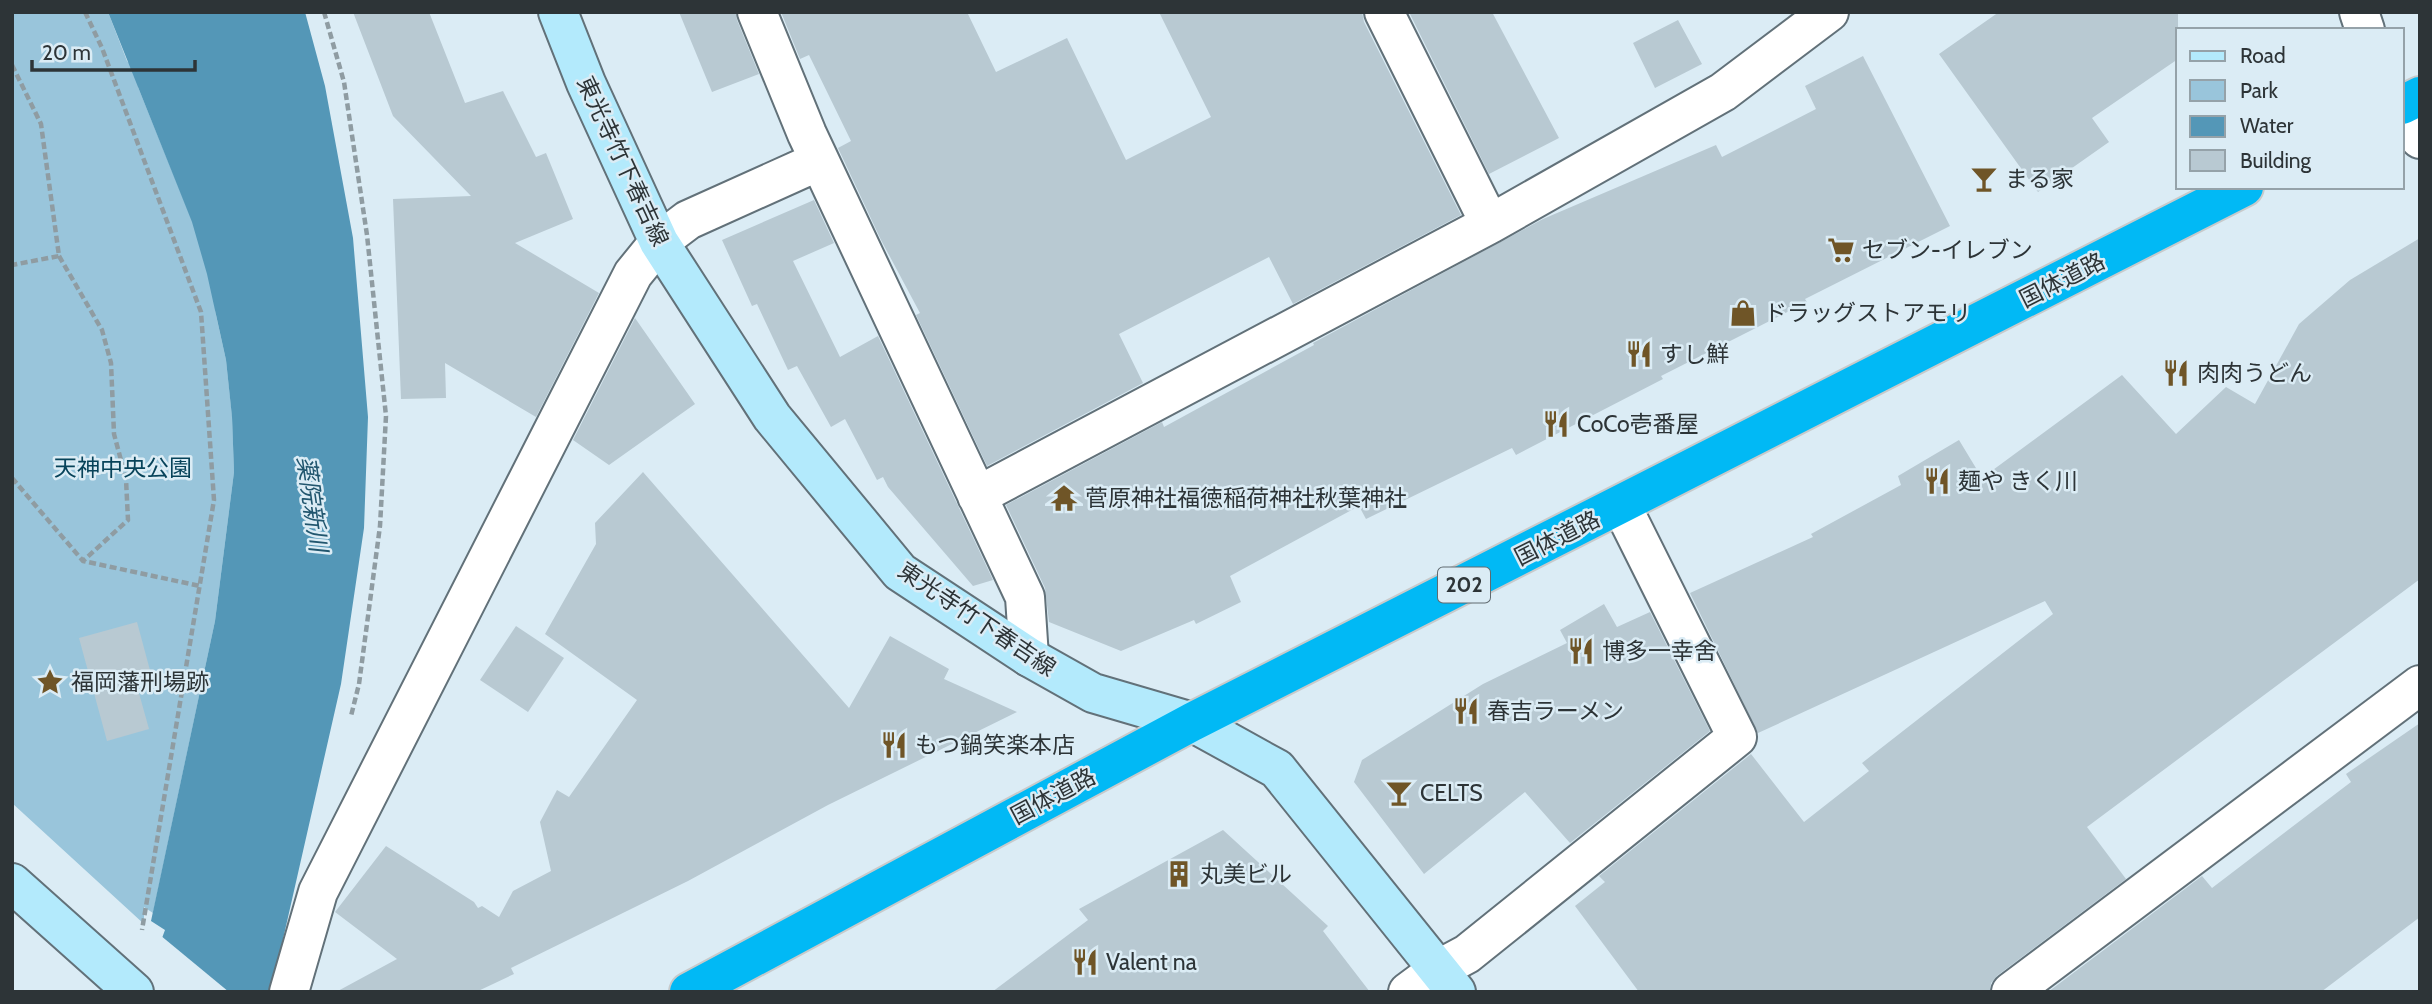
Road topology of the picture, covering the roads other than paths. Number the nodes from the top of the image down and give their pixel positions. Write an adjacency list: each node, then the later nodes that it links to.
1 (558, 12): 12 (main road, 東光寺竹下春吉線)
2 (757, 12): 9 (street)
3 (1384, 12): 11 (street)
4 (1829, 12): 11 (street)
5 (2420, 96): 6 (highway)
6 (2404, 104)
7 (2404, 122): 8 (street)
8 (2420, 139)
9 (819, 160): 12 (street); 13 (street)
10 (2240, 189): 14 (highway, 国体道路 / 202)
11 (1490, 224): 13 (street)
12 (659, 242): 15 (main road, 東光寺竹下春吉線); 21 (street)
13 (977, 496): 15 (street)
14 (1621, 505): 17 (highway, 国体道路 / 202); 19 (street)
15 (1029, 657): 17 (main road, 東光寺竹下春吉線)
16 (2420, 685): 24 (street)
17 (1192, 722): 19 (main road, 東光寺竹下春吉線); 22 (highway, 国体道路 / 202)
18 (12, 883): 20 (main road)
19 (1447, 980): 23 (street)
20 (132, 989)
21 (289, 992)
22 (689, 992)
23 (1408, 992)
24 (2011, 992)

